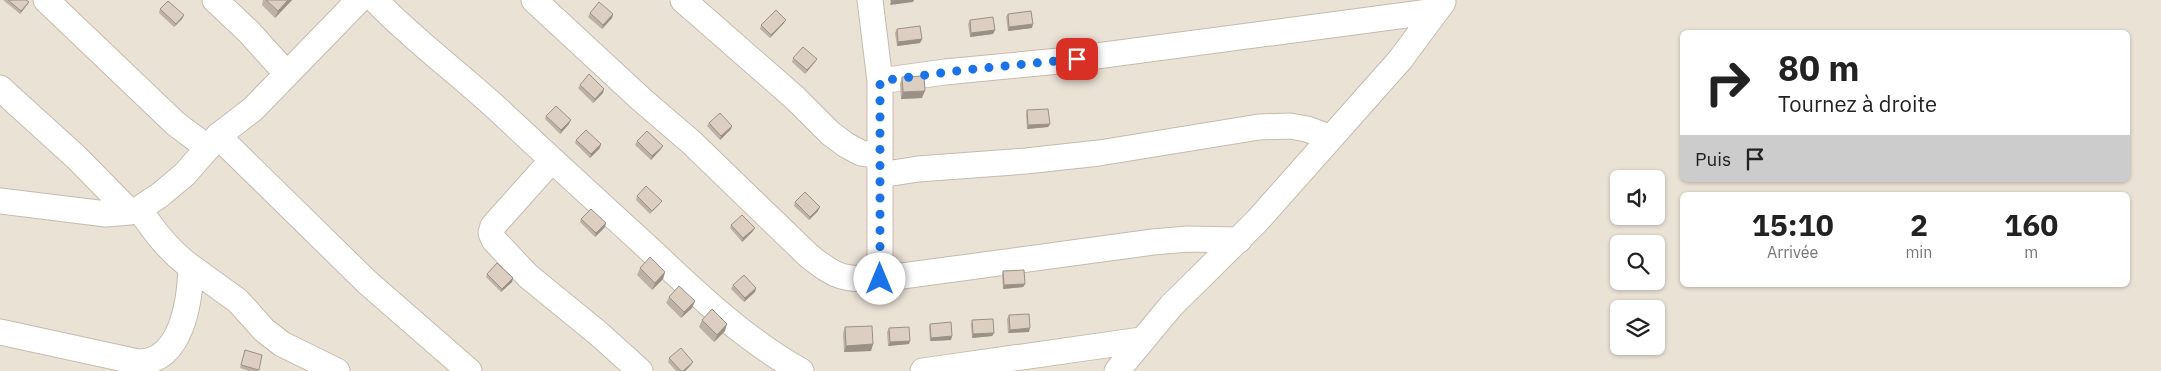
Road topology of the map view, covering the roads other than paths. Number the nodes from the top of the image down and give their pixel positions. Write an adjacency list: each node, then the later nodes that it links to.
1 (46, 0): 13 (street)
2 (215, 0): 9 (street)
3 (359, 0): 9 (street)
4 (375, 0): 14 (street)
5 (534, 0): 20 (street)
6 (683, 0): 15 (street)
7 (870, 0): 10 (street)
8 (1440, 5): 10 (street); 12 (street)
9 (286, 73): 13 (street)
10 (880, 81): 15 (street)
11 (0, 88): 17 (street)
12 (1331, 138): 15 (street); 18 (street)
13 (213, 142): 17 (street); 25 (street)
14 (552, 160): 26 (street); 27 (street)
15 (879, 165): 20 (street)
16 (0, 201): 17 (street)
17 (134, 211): 19 (street)
18 (1239, 240): 20 (street); 22 (street)
19 (191, 267): 23 (street); 24 (street)
20 (880, 279)
21 (0, 332): 23 (street)
22 (1141, 340): 28 (street); 29 (street)
23 (122, 365)
24 (337, 371)
25 (470, 371)
26 (640, 371)
27 (800, 371)
28 (923, 371)
29 (1117, 371)

